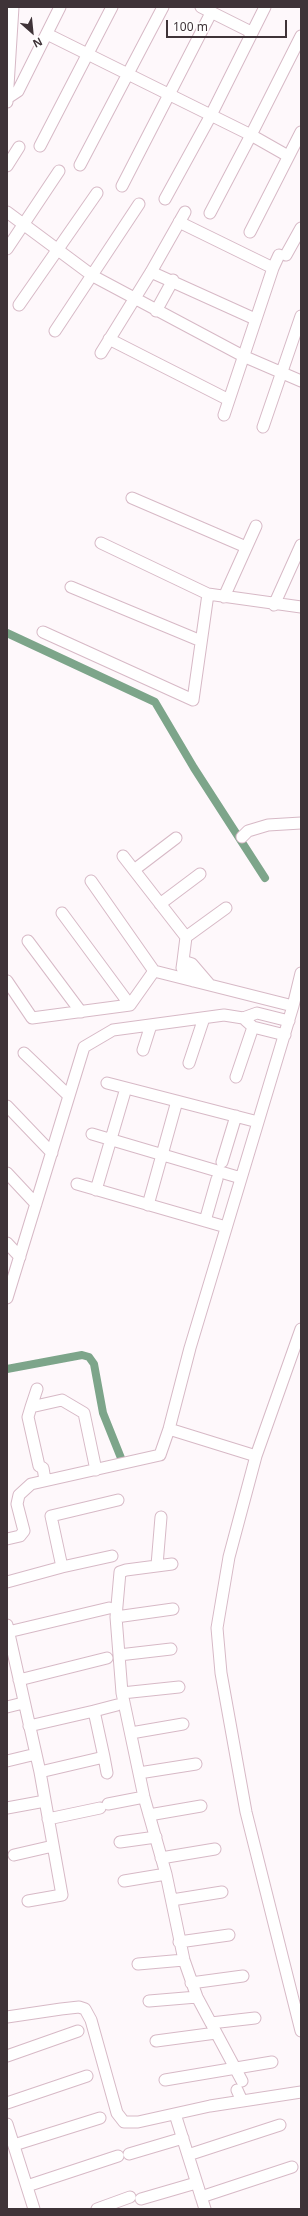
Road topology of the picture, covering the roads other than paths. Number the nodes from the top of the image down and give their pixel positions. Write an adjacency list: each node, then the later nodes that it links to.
1 (14, 7): 14 (street)
2 (60, 7): 9 (street)
3 (112, 7): 11 (street)
4 (163, 7): 12 (street)
5 (201, 7): 7 (street)
6 (265, 7): 8 (street)
7 (211, 13): 8 (street); 13 (street)
8 (251, 32): 15 (street)
9 (47, 34): 11 (street); 14 (street)
10 (301, 36): 17 (street)
11 (86, 55): 12 (street); 18 (street)
12 (129, 75): 13 (street); 21 (street)
13 (170, 96): 15 (street); 24 (street)
14 (8, 100)
15 (210, 116): 17 (street); 26 (street)
16 (301, 132): 20 (street)
17 (251, 135): 20 (street); 30 (street)
18 (40, 146)
19 (19, 147): 22 (street)
20 (288, 156): 34 (street)
21 (80, 165)
22 (7, 166)
23 (59, 171): 32 (street)
24 (122, 186)
25 (97, 193): 36 (street)
26 (165, 199)
27 (139, 204): 39 (street)
28 (7, 212): 32 (street)
29 (185, 212): 31 (street)
30 (210, 213)
31 (179, 222): 37 (street); 38 (street)
32 (24, 225): 35 (street); 36 (street)
33 (301, 228): 37 (street)
34 (250, 232)
35 (7, 249)
36 (58, 251): 39 (street); 42 (street)
37 (273, 268): 45 (street)
38 (152, 272): 40 (street); 41 (street)
39 (93, 276): 41 (street); 46 (street)
40 (173, 280): 43 (street); 45 (street)
41 (134, 299): 43 (street); 47 (street)
42 (19, 305)
43 (156, 311): 49 (street)
44 (301, 316): 50 (street)
45 (255, 319): 49 (street)
46 (55, 331)
47 (110, 339): 48 (street); 52 (street)
48 (101, 353)
49 (243, 356): 50 (street); 52 (street)
50 (281, 372): 51 (street); 54 (street)
51 (301, 381)
52 (229, 400): 53 (street)
53 (224, 414)
54 (263, 427)
55 (132, 498): 59 (street)
56 (256, 526): 59 (street)
57 (101, 543): 61 (street)
58 (301, 545): 63 (street)
59 (246, 548): 62 (street)
60 (71, 587): 66 (street)
61 (208, 594): 62 (street); 66 (street)
62 (224, 597): 63 (street)
63 (274, 605): 64 (street)
64 (301, 607)
65 (43, 632): 66 (street)
66 (201, 641)
67 (301, 823): 68 (street)
68 (242, 837)
69 (176, 838): 71 (street)
70 (123, 856): 71 (street)
71 (134, 870): 74 (street)
72 (200, 874): 74 (street)
73 (91, 881): 80 (street)
74 (160, 904): 77 (street)
75 (226, 908): 77 (street)
76 (62, 913): 85 (street)
77 (186, 937): 79 (street)
78 (28, 941): 87 (street)
79 (183, 961): 83 (street); 84 (street)
80 (154, 971): 83 (street); 85 (street)
81 (301, 973): 86 (street)
82 (7, 981): 87 (street)
83 (192, 981): 84 (street)
84 (210, 985): 86 (street)
85 (130, 1006): 87 (street)
86 (293, 1006): 90 (street)
87 (81, 1012)
88 (204, 1018): 89 (street); 91 (street); 96 (street)
89 (243, 1018): 90 (street); 92 (street)
90 (289, 1022): 93 (street)
91 (151, 1025): 94 (street); 100 (street)
92 (253, 1027): 93 (street); 97 (street)
93 (285, 1035): 104 (street)
94 (143, 1050)
95 (24, 1053): 100 (street)
96 (189, 1063)
97 (236, 1077)
98 (107, 1083): 99 (street)
99 (126, 1088): 101 (street); 106 (street)
100 (69, 1096): 107 (street)
101 (177, 1101): 103 (street); 108 (street)
102 (7, 1106): 107 (street)
103 (236, 1116): 104 (street); 109 (street)
104 (258, 1122): 111 (street)
105 (92, 1134): 106 (street)
106 (110, 1140): 108 (street); 114 (street)
107 (52, 1153): 115 (street)
108 (162, 1155): 111 (street); 116 (street)
109 (222, 1162)
110 (7, 1173): 115 (street)
111 (241, 1178): 118 (street)
112 (217, 1179): 117 (street)
113 (77, 1184): 114 (street)
114 (96, 1190): 116 (street)
115 (36, 1204): 120 (street)
116 (148, 1205): 117 (street)
117 (204, 1221): 118 (street)
118 (226, 1227): 125 (street)
119 (7, 1243): 120 (street)
120 (20, 1257): 121 (street)
121 (7, 1298)
122 (301, 1329): 126 (street)
123 (38, 1389): 124 (street)
124 (31, 1407): 127 (street); 128 (street)
125 (169, 1429): 126 (street); 128 (street)
126 (256, 1456): 193 (street)
127 (39, 1466): 129 (street); 130 (street)
128 (96, 1470): 129 (street)
129 (45, 1480): 130 (street)
130 (31, 1484): 133 (street)
131 (118, 1500): 137 (street)
132 (161, 1517): 136 (street)
133 (7, 1539)
134 (112, 1556): 137 (street)
135 (172, 1564): 136 (street)
136 (157, 1565): 141 (street)
137 (62, 1567): 138 (street)
138 (7, 1582)
139 (109, 1608): 142 (street)
140 (173, 1609): 141 (street)
141 (116, 1617): 145 (street)
142 (8, 1629): 144 (street)
143 (171, 1649): 145 (street)
144 (10, 1654): 147 (street)
145 (119, 1655): 149 (street)
146 (107, 1658): 147 (street)
147 (19, 1680): 150 (street)
148 (179, 1687): 149 (street)
149 (122, 1693): 156 (street)
150 (23, 1703): 152 (street); 155 (street)
151 (117, 1706): 153 (street)
152 (7, 1707)
153 (94, 1711): 155 (street); 158 (street)
154 (183, 1724): 156 (street)
155 (29, 1726): 157 (street)
156 (131, 1733): 163 (street)
157 (36, 1754): 159 (street); 161 (street)
158 (104, 1757): 161 (street); 162 (street)
159 (7, 1760)
160 (196, 1764): 163 (street)
161 (40, 1772): 165 (street)
162 (107, 1773)
163 (139, 1773): 164 (street)
164 (144, 1797): 168 (street); 169 (street)
165 (45, 1801): 167 (street); 169 (street)
166 (200, 1806): 168 (street)
167 (7, 1808)
168 (149, 1815): 170 (street)
169 (48, 1819): 172 (street)
170 (156, 1837): 171 (street); 175 (street)
171 (120, 1842)
172 (53, 1846): 174 (street); 180 (street)
173 (215, 1849): 175 (street)
174 (14, 1855)
175 (162, 1858): 176 (street)
176 (166, 1874): 177 (street); 179 (street)
177 (124, 1881)
178 (222, 1892): 179 (street)
179 (172, 1900): 182 (street)
180 (28, 1901)
181 (229, 1935): 182 (street)
182 (179, 1942): 183 (street)
183 (184, 1960): 184 (street); 186 (street)
184 (138, 1964)
185 (243, 1976): 186 (street)
186 (191, 1983): 187 (street)
187 (197, 1997): 188 (street); 191 (street)
188 (149, 2001)
189 (7, 2017): 203 (street)
190 (255, 2018): 191 (street)
191 (213, 2028): 194 (street); 197 (street)
192 (78, 2031): 195 (street)
193 (301, 2031)
194 (156, 2040)
195 (7, 2056)
196 (272, 2062): 197 (street)
197 (232, 2065): 199 (street); 201 (street)
198 (87, 2076): 202 (street)
199 (165, 2080)
200 (301, 2092): 201 (street)
201 (245, 2100): 203 (street)
202 (7, 2102)
203 (175, 2114): 207 (street)
204 (100, 2118): 208 (street)
205 (7, 2124): 208 (street)
206 (280, 2125): 209 (street)
207 (183, 2138): 209 (street); 212 (street)
208 (14, 2145): 212 (street)
209 (188, 2154): 211 (street)
210 (292, 2167): 213 (street)
211 (196, 2183): 213 (street); 215 (street)
212 (27, 2186): 214 (street)
213 (201, 2197): 216 (street)
214 (34, 2209)
215 (97, 2209)
216 (204, 2209)

